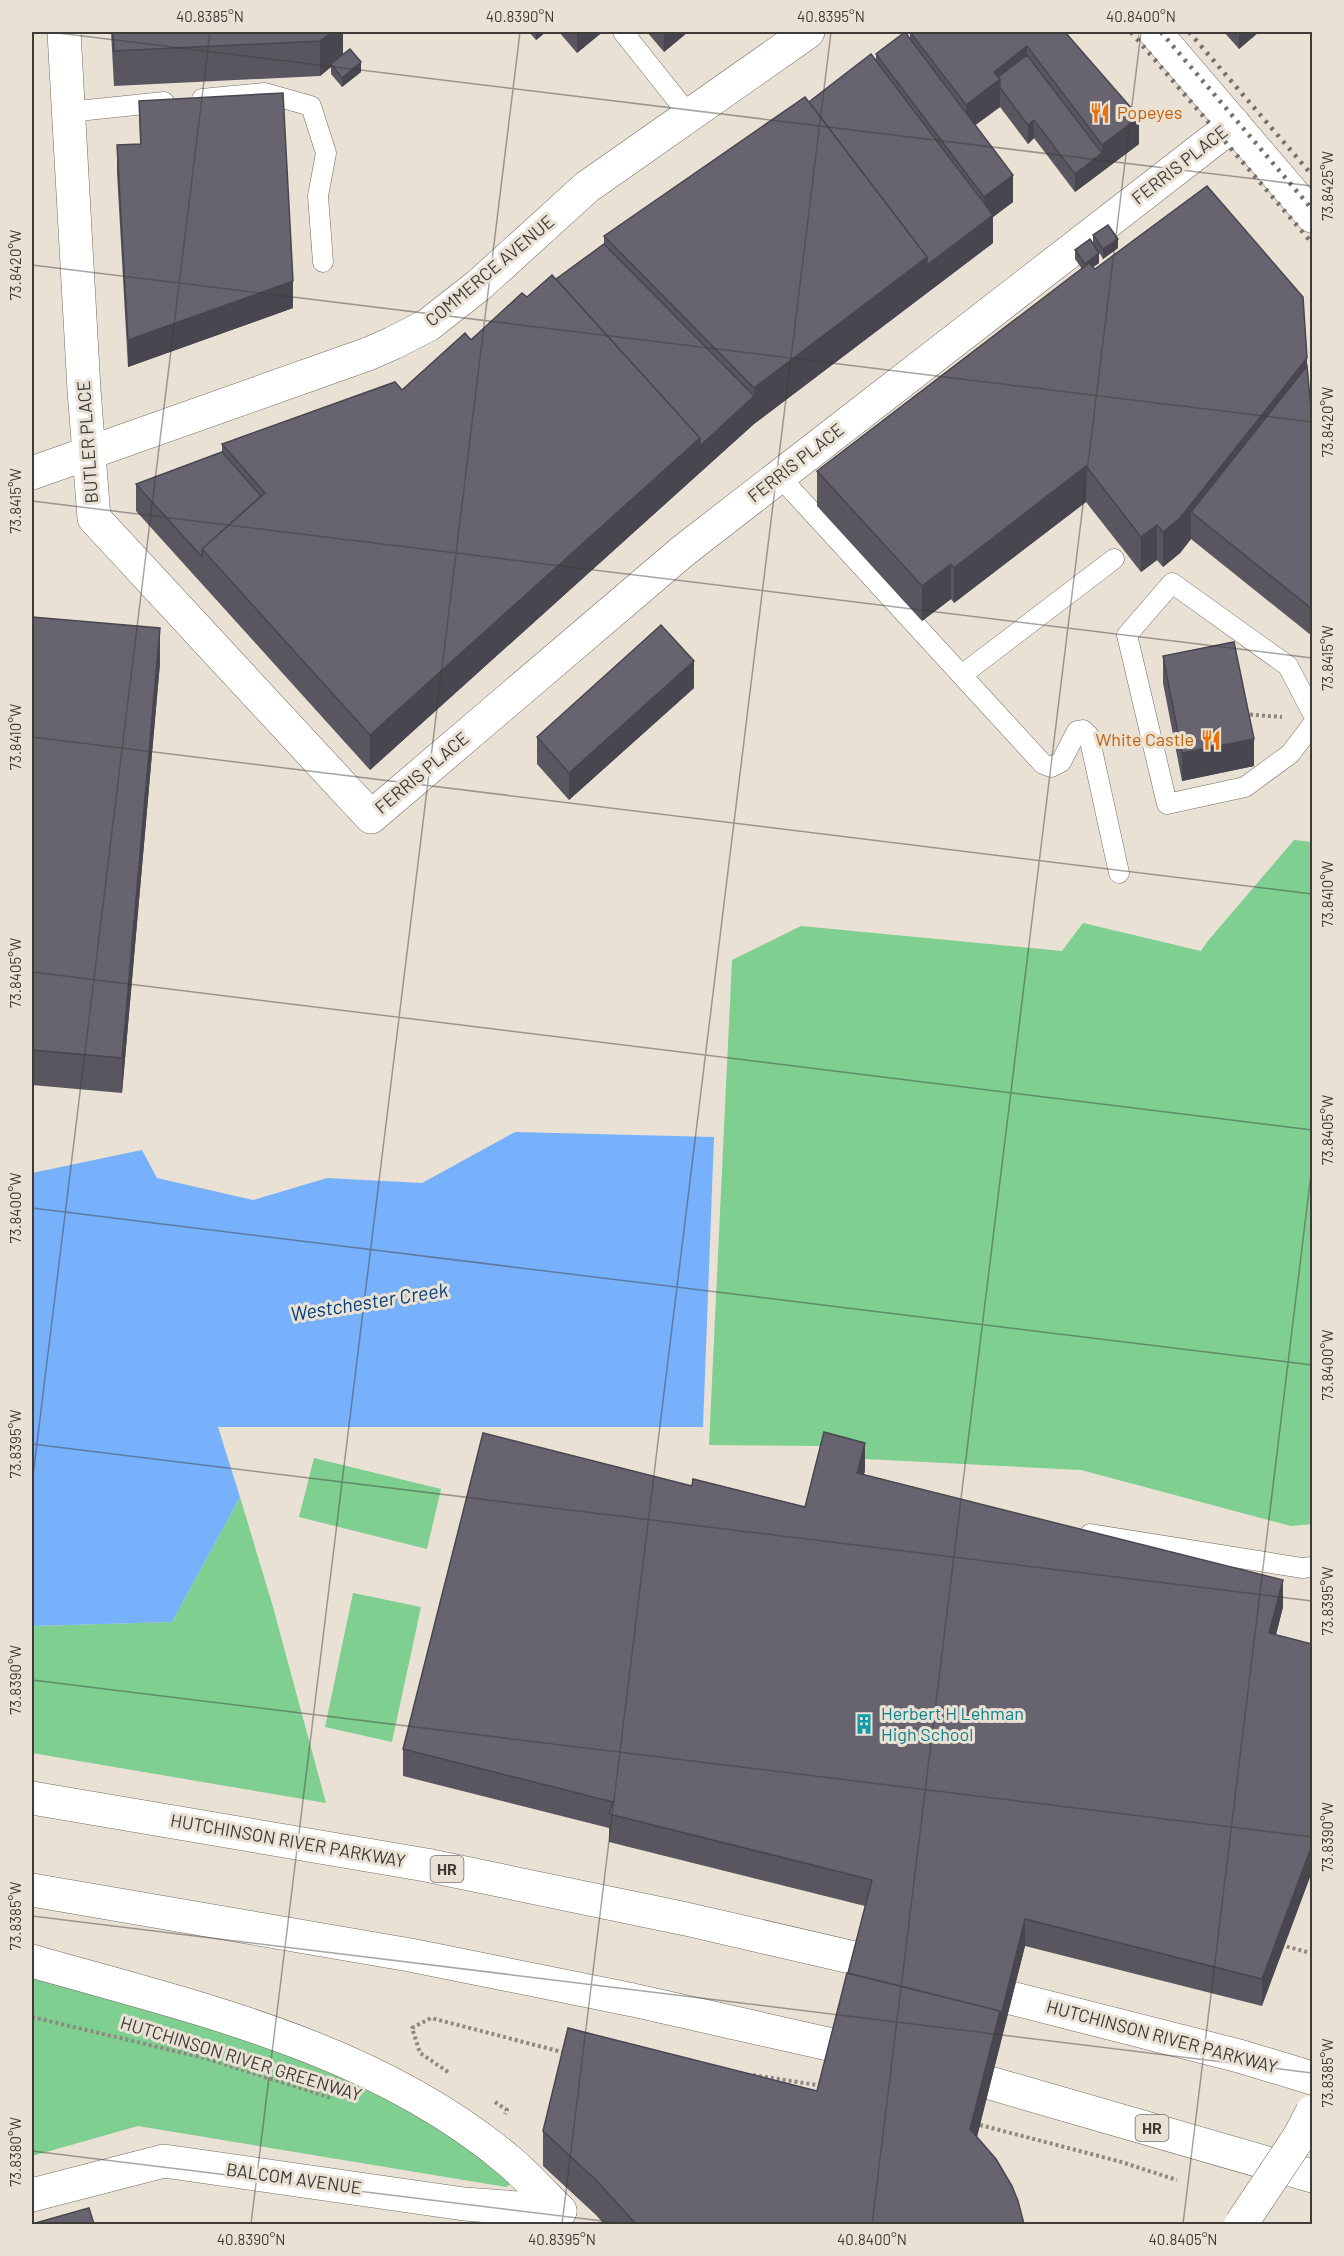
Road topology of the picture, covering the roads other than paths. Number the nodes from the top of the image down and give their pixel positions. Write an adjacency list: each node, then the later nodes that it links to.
1 (64, 32): 5 (main road, BUTLER PLACE)
2 (623, 32): 6 (lane)
3 (808, 32): 6 (main road, COMMERCE AVENUE)
4 (1155, 32): 7 (main road)
5 (68, 112): 11 (lane); 12 (main road, BUTLER PLACE)
6 (689, 115): 12 (main road, COMMERCE AVENUE)
7 (1234, 124): 8 (main road); 14 (main road, FERRIS PLACE)
8 (1284, 183): 9 (main road); 10 (main road)
9 (1312, 216)
10 (1312, 236)
11 (323, 262)
12 (88, 453): 13 (main road, COMMERCE AVENUE); 19 (main road, BUTLER PLACE)
13 (32, 473)
14 (779, 476): 16 (lane); 19 (main road, FERRIS PLACE)
15 (1114, 559): 16 (lane)
16 (963, 674): 20 (lane)
17 (1312, 712): 18 (lane)
18 (1312, 724)
19 (371, 816)
20 (1119, 873)
21 (1077, 1532): 22 (lane)
22 (1312, 1567)
23 (32, 1798): 25 (main road, HUTCHINSON RIVER PARKWAY / HR)
24 (32, 1890): 28 (main road)
25 (859, 1959)
26 (32, 1961): 35 (main road)
27 (1011, 1998): 29 (main road, HUTCHINSON RIVER PARKWAY)
28 (837, 2046)
29 (1312, 2078)
30 (990, 2083): 32 (main road, HR)
31 (1312, 2112): 36 (main road, bridge)
32 (1312, 2176)
33 (32, 2195): 34 (main road, BALCOM AVENUE)
34 (468, 2214): 35 (main road, BALCOM AVENUE)
35 (557, 2220)
36 (1241, 2224)

